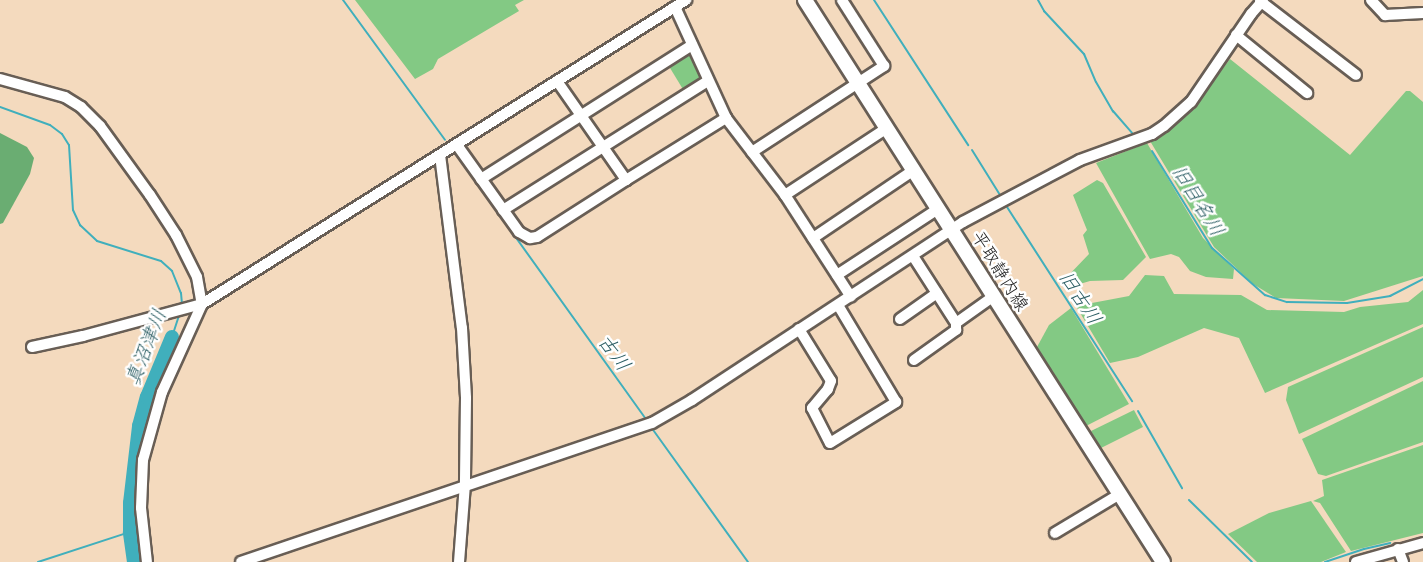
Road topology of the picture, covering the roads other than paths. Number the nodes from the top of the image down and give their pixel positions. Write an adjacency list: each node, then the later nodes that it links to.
1 (686, 0): 6 (street)
2 (805, 0): 14 (main road, 平取静内線)
3 (842, 0): 14 (street)
4 (1262, 0): 8 (street); 10 (street)
5 (1371, 0): 7 (street)
6 (670, 6): 9 (street); 12 (street)
7 (1423, 13)
8 (1236, 35): 15 (street); 29 (street)
9 (692, 45): 13 (street); 16 (street)
10 (1356, 75)
11 (0, 79): 36 (street)
12 (557, 81): 16 (street); 19 (street)
13 (708, 81): 17 (street); 20 (street)
14 (859, 83): 18 (main road, 平取静内線); 21 (street)
15 (1307, 93)
16 (581, 116): 20 (street); 24 (street)
17 (726, 118): 21 (street); 25 (street)
18 (887, 129): 23 (main road, 平取静内線); 26 (street)
19 (457, 145): 22 (street); 24 (street)
20 (604, 148): 25 (street); 28 (street)
21 (752, 152): 26 (street)
22 (440, 155): 36 (street); 43 (street)
23 (914, 170): 27 (main road, 平取静内線); 30 (street)
24 (481, 179): 28 (street)
25 (626, 180): 28 (street)
26 (784, 195): 30 (street)
27 (938, 208): 29 (main road, 平取静内線); 32 (street)
28 (503, 210)
29 (952, 230): 31 (street); 34 (main road, 平取静内線)
30 (813, 238): 32 (street)
31 (913, 256): 33 (street); 35 (street)
32 (837, 275): 35 (street)
33 (936, 293): 38 (street); 39 (street)
34 (994, 296): 39 (street); 44 (main road, 平取静内線)
35 (851, 297): 37 (street)
36 (202, 304): 41 (street); 48 (street)
37 (838, 305): 40 (street); 40 (street)
38 (900, 319)
39 (956, 323): 42 (street)
40 (799, 329): 43 (street)
41 (32, 347)
42 (914, 360)
43 (465, 484): 49 (street); 50 (street)
44 (1120, 494): 45 (street); 51 (main road, 平取静内線)
45 (1055, 533)
46 (1423, 543): 47 (street)
47 (1392, 555): 52 (street); 53 (street)
48 (147, 562)
49 (241, 562)
50 (459, 562)
51 (1162, 562)
52 (1356, 562)
53 (1403, 562)

